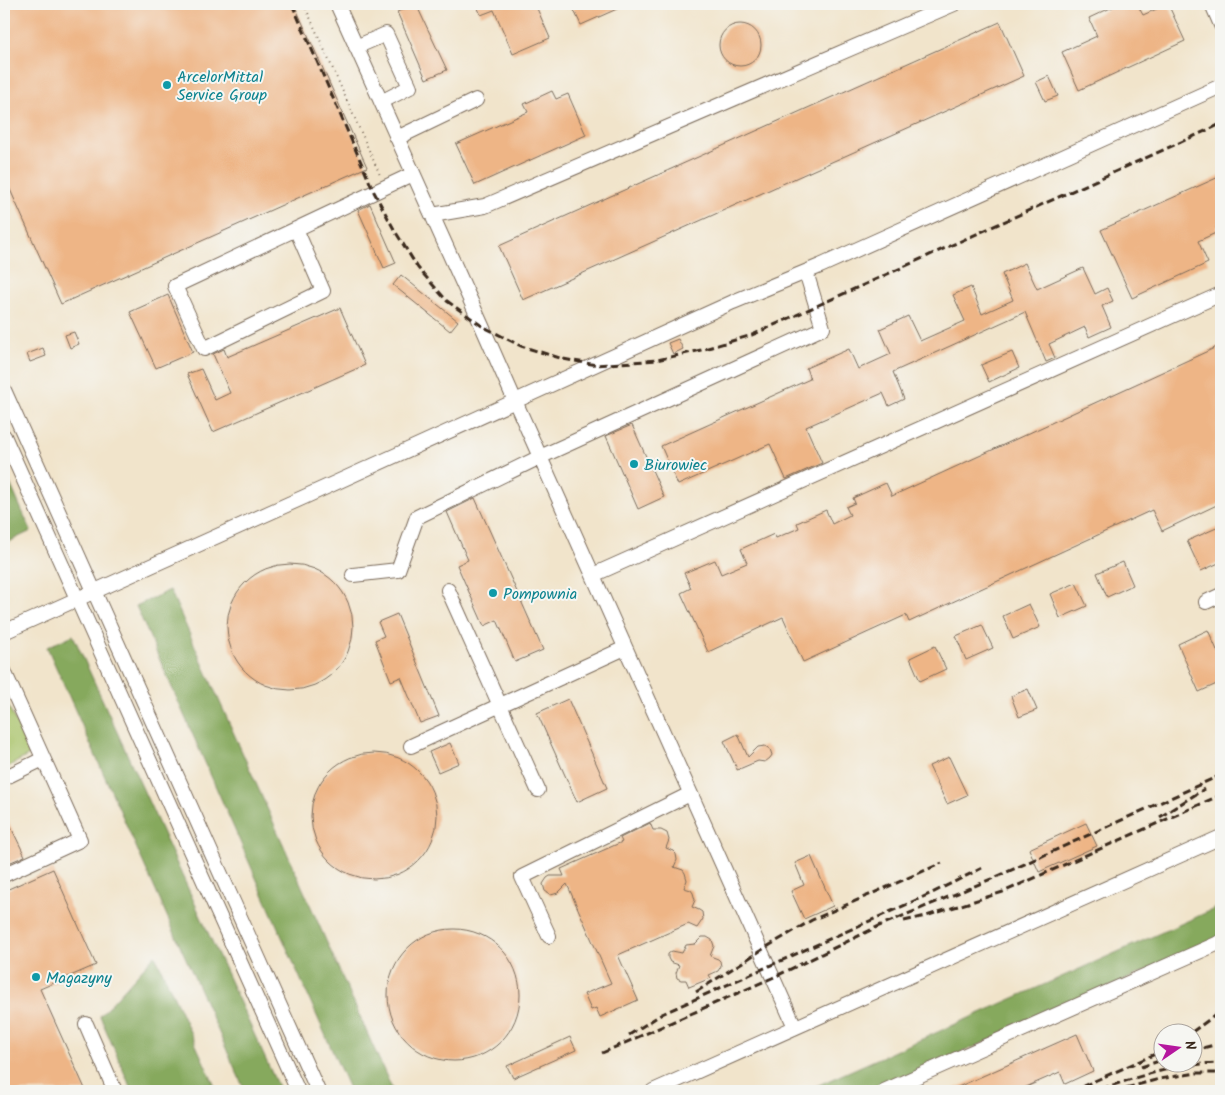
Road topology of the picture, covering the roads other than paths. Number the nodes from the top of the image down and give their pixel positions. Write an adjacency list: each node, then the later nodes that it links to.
1 (337, 4): 5 (lane)
2 (954, 4): 11 (lane)
3 (1212, 4): 4 (lane)
4 (1221, 26)
5 (356, 47): 8 (lane); 8 (lane)
6 (1221, 86): 13 (lane)
7 (476, 100): 9 (lane)
8 (381, 102): 9 (lane)
9 (397, 138): 10 (lane)
10 (413, 174): 11 (lane); 12 (lane)
11 (432, 215): 16 (lane)
12 (296, 229): 12 (lane)
13 (806, 272): 16 (lane); 18 (lane)
14 (1221, 294): 20 (lane)
15 (4, 390): 22 (lane)
16 (515, 401): 18 (lane); 22 (lane)
17 (4, 436): 24 (lane)
18 (540, 457): 19 (lane); 20 (lane)
19 (353, 575)
20 (593, 576): 27 (lane)
21 (448, 590): 29 (lane)
22 (93, 591): 24 (lane); 44 (lane)
23 (1221, 595): 25 (lane)
24 (77, 598): 26 (lane); 43 (lane)
25 (1206, 602)
26 (4, 632)
27 (625, 648): 29 (lane); 34 (lane)
28 (4, 671): 31 (lane)
29 (500, 705): 30 (lane); 33 (lane)
30 (411, 746)
31 (43, 759): 32 (lane); 36 (lane)
32 (4, 778)
33 (538, 790)
34 (690, 794): 37 (lane); 40 (lane)
35 (1221, 837): 40 (lane)
36 (4, 875)
37 (549, 936)
38 (1221, 942): 41 (lane)
39 (86, 1024): 42 (lane)
40 (794, 1027): 45 (lane)
41 (889, 1090)
42 (115, 1091)
43 (298, 1091)
44 (318, 1091)
45 (653, 1091)

